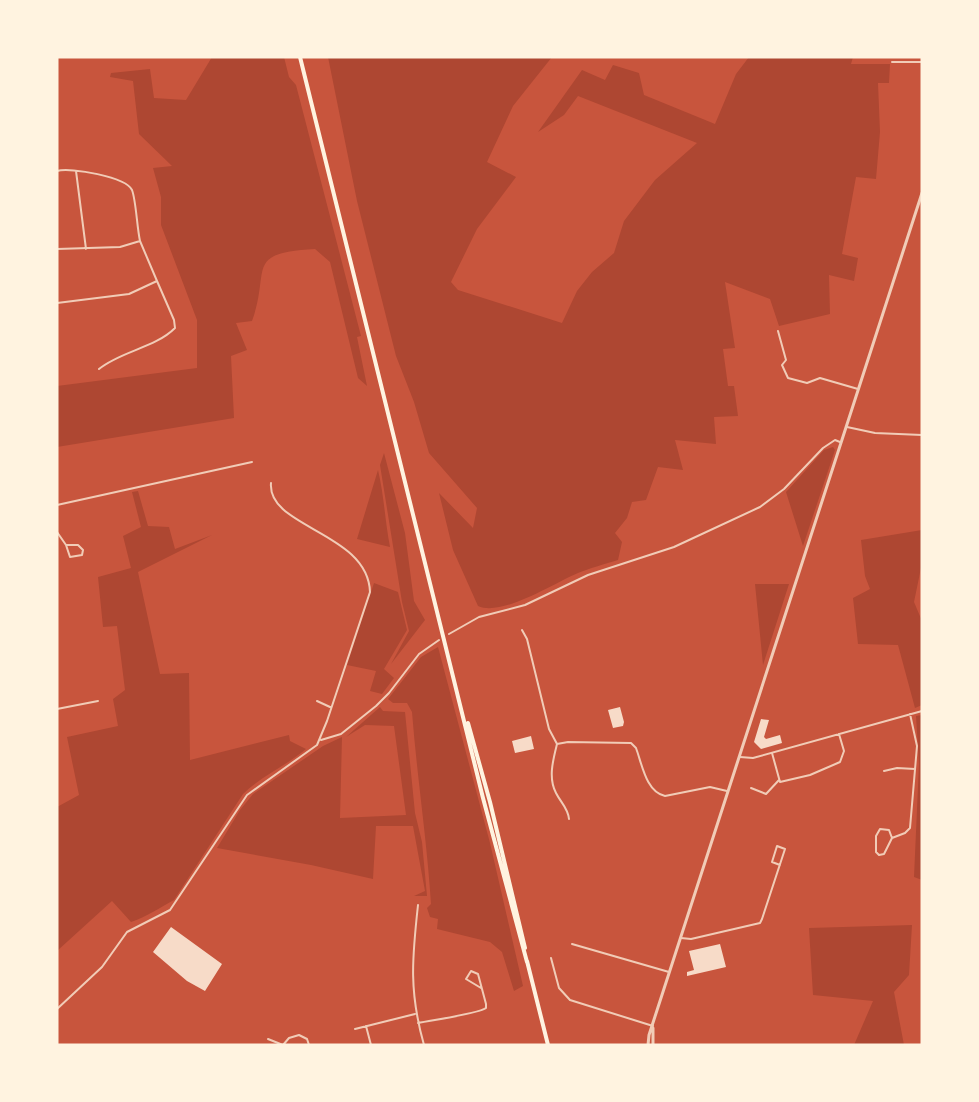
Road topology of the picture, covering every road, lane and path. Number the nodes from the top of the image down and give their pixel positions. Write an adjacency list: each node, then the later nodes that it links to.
1 (300, 57): 62 (main road)
2 (892, 62): 3 (street)
3 (922, 62)
4 (76, 170): 5 (street); 7 (street); 9 (street)
5 (57, 171)
6 (922, 193): 14 (street)
7 (140, 241): 9 (street); 10 (street)
8 (57, 249): 9 (street)
9 (86, 249)
10 (157, 281): 11 (street); 13 (street)
11 (57, 303)
12 (778, 331): 14 (street)
13 (99, 369)
14 (859, 390): 15 (street)
15 (847, 427): 16 (street); 17 (street)
16 (922, 435)
17 (842, 443): 24 (street); 36 (street)
18 (252, 462): 20 (street)
19 (271, 483): 28 (street)
20 (57, 505)
21 (57, 532): 22 (street)
22 (66, 545): 22 (street)
23 (522, 630): 34 (street)
24 (449, 634)
25 (439, 640): 33 (street)
26 (98, 701): 29 (street)
27 (317, 701): 28 (street)
28 (330, 707): 33 (street)
29 (57, 709)
30 (922, 711): 31 (street)
31 (910, 714): 32 (street); 37 (street)
32 (839, 734): 35 (street); 39 (street)
33 (321, 740): 51 (street)
34 (557, 744): 41 (street); 42 (street)
35 (772, 753): 36 (street); 39 (street)
36 (740, 757): 41 (street)
37 (915, 769): 38 (street); 43 (street)
38 (884, 771)
39 (779, 780): 40 (street)
40 (751, 788)
41 (728, 792): 46 (street)
42 (569, 819)
43 (892, 838): 43 (street)
44 (780, 865): 44 (street); 46 (street)
45 (418, 905): 52 (street)
46 (680, 937): 49 (street)
47 (572, 944): 49 (street)
48 (551, 958): 55 (street)
49 (669, 972): 55 (street)
50 (482, 988): 50 (street); 53 (street)
51 (57, 1009)
52 (415, 1014): 53 (street); 54 (street)
53 (418, 1023): 61 (street)
54 (366, 1026): 56 (street); 60 (street)
55 (653, 1026): 63 (street)
56 (354, 1029)
57 (268, 1039): 58 (street)
58 (283, 1045): 59 (street)
59 (309, 1045)
60 (371, 1045)
61 (424, 1045)
62 (548, 1045)
63 (651, 1045)

